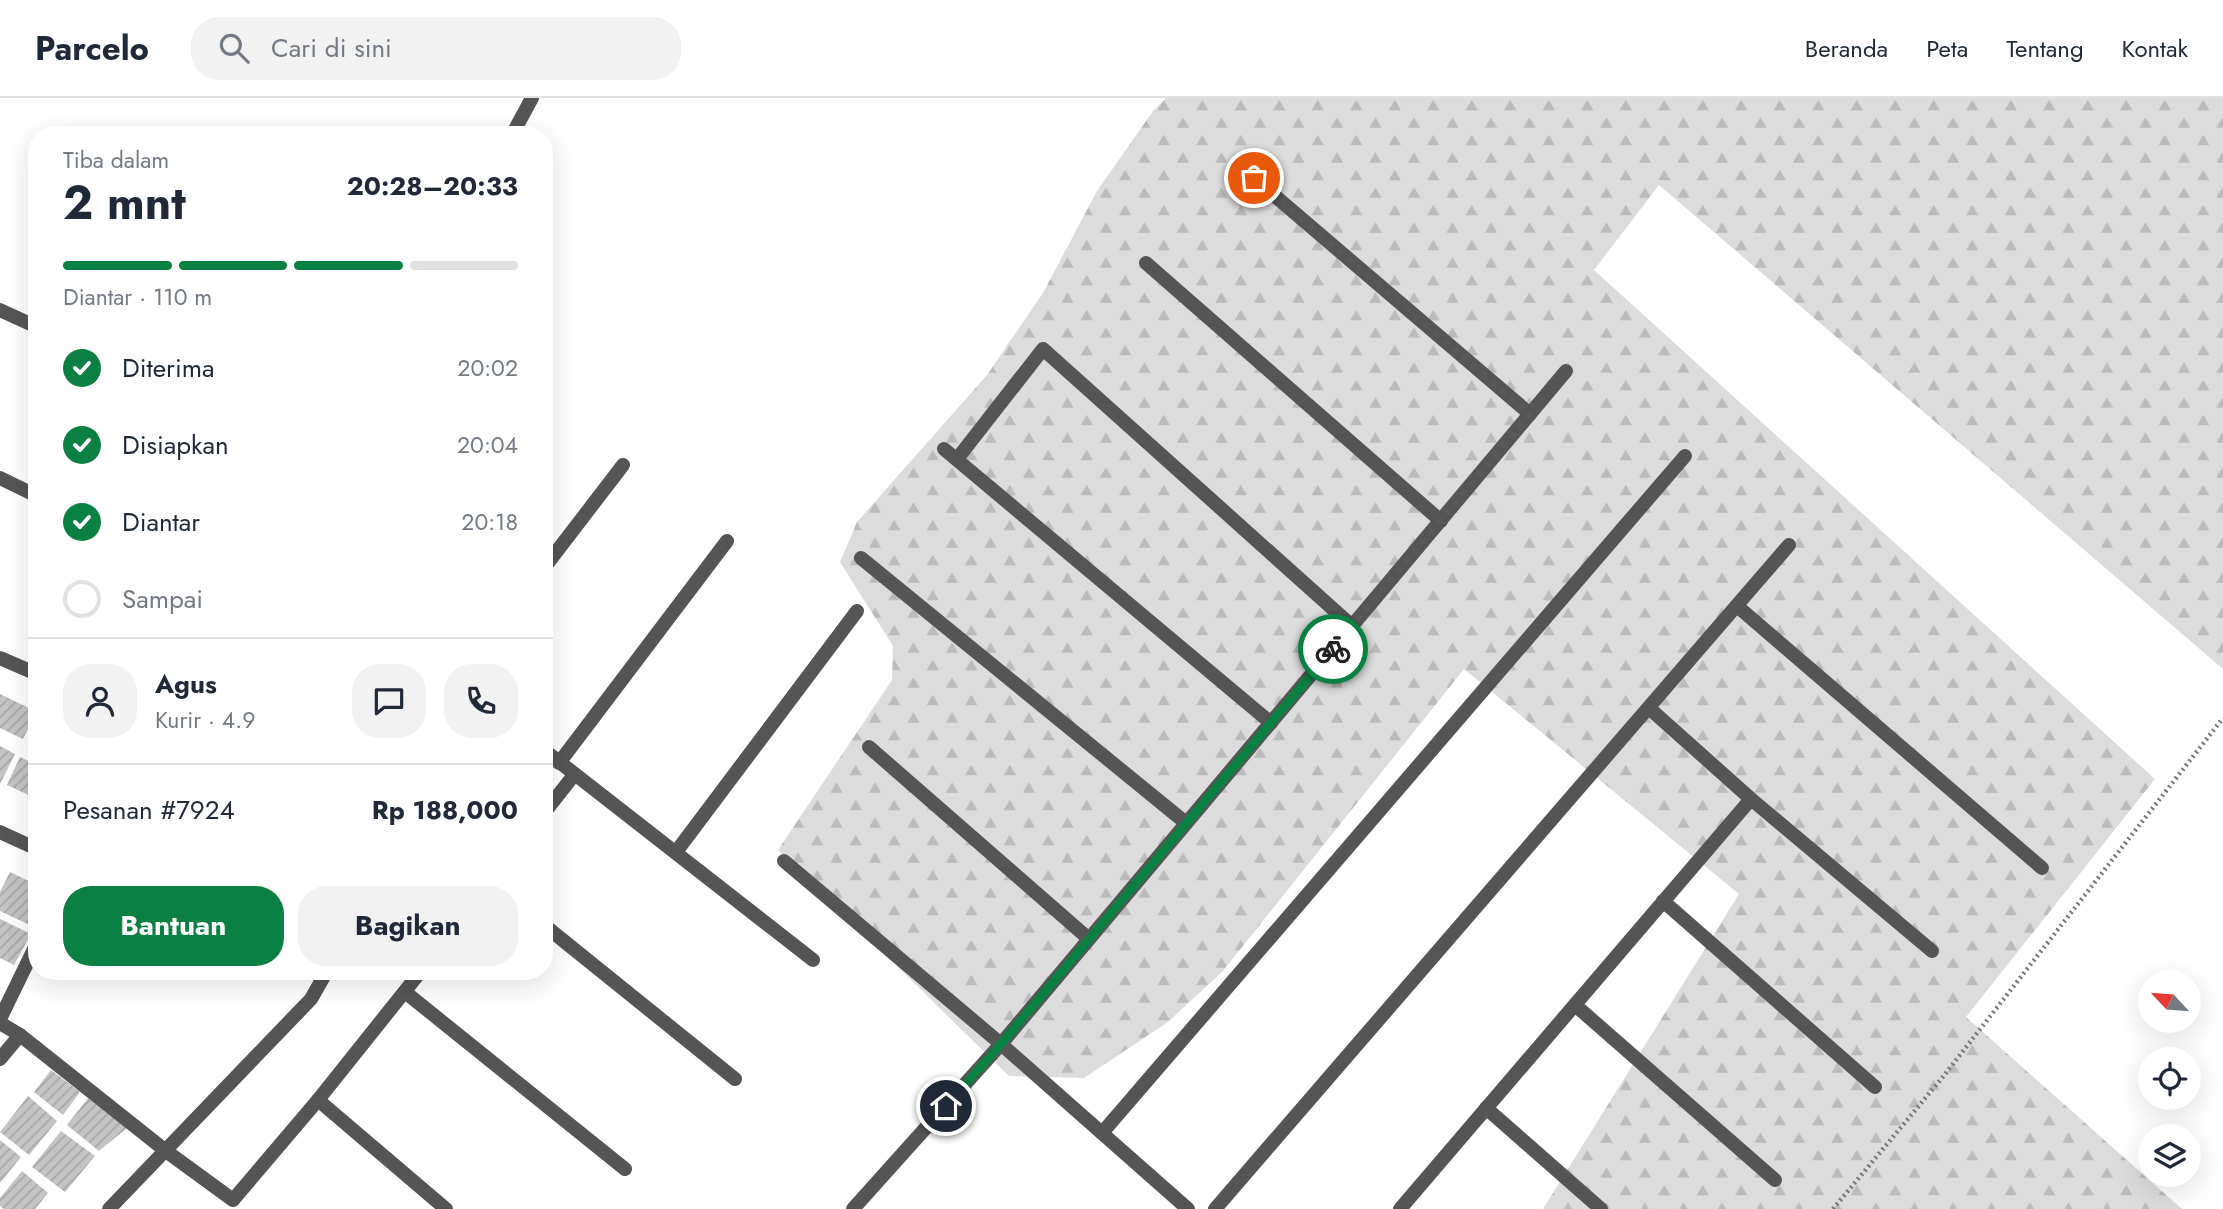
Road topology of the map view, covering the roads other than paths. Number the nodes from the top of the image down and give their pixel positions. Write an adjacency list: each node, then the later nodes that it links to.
1 (532, 98): 2 (street)
2 (517, 126)
3 (1254, 178): 8 (street)
4 (1146, 263): 15 (street)
5 (0, 310): 6 (street)
6 (28, 323)
7 (1566, 372): 8 (street)
8 (1530, 414): 15 (street)
9 (944, 449): 11 (street)
10 (1685, 456): 57 (street)
11 (957, 459): 22 (street); 26 (street)
12 (623, 465): 18 (street)
13 (0, 478): 14 (street)
14 (28, 492)
15 (1441, 521): 22 (street)
16 (727, 541): 29 (street)
17 (1789, 545): 20 (street)
18 (553, 556)
19 (861, 558): 33 (street)
20 (1737, 606): 25 (street); 38 (street)
21 (857, 611): 36 (street)
22 (1352, 626): 26 (street)
23 (0, 657): 24 (street)
24 (28, 667)
25 (1649, 708): 31 (street); 66 (street)
26 (1271, 723): 33 (street)
27 (869, 747): 41 (street)
28 (553, 758): 29 (street)
29 (559, 763): 30 (street)
30 (574, 775): 32 (street); 36 (street)
31 (1751, 799): 39 (street); 42 (street)
32 (553, 802)
33 (1186, 824): 41 (street)
34 (0, 832): 35 (street)
35 (28, 845)
36 (676, 852): 43 (street)
37 (784, 861): 51 (street)
38 (2042, 869)
39 (1663, 901): 48 (street); 54 (street)
40 (553, 932): 53 (street)
41 (1089, 939): 51 (street)
42 (1932, 951)
43 (813, 960)
44 (28, 962): 49 (street)
45 (322, 980): 58 (street)
46 (414, 980): 47 (street)
47 (405, 992): 55 (street); 59 (street)
48 (1575, 1005): 56 (street); 60 (street)
49 (0, 1021): 50 (street)
50 (20, 1035): 52 (street); 58 (street)
51 (1001, 1044): 57 (street); 64 (street)
52 (0, 1059)
53 (735, 1079)
54 (1875, 1087)
55 (318, 1100): 61 (street); 63 (street)
56 (1486, 1108): 67 (street); 68 (street)
57 (1102, 1133): 65 (street)
58 (166, 1151): 61 (street); 62 (street)
59 (625, 1169)
60 (1775, 1180)
61 (238, 1204)
62 (109, 1209)
63 (446, 1209)
64 (853, 1209)
65 (1188, 1209)
66 (1215, 1209)
67 (1400, 1209)
68 (1601, 1209)

